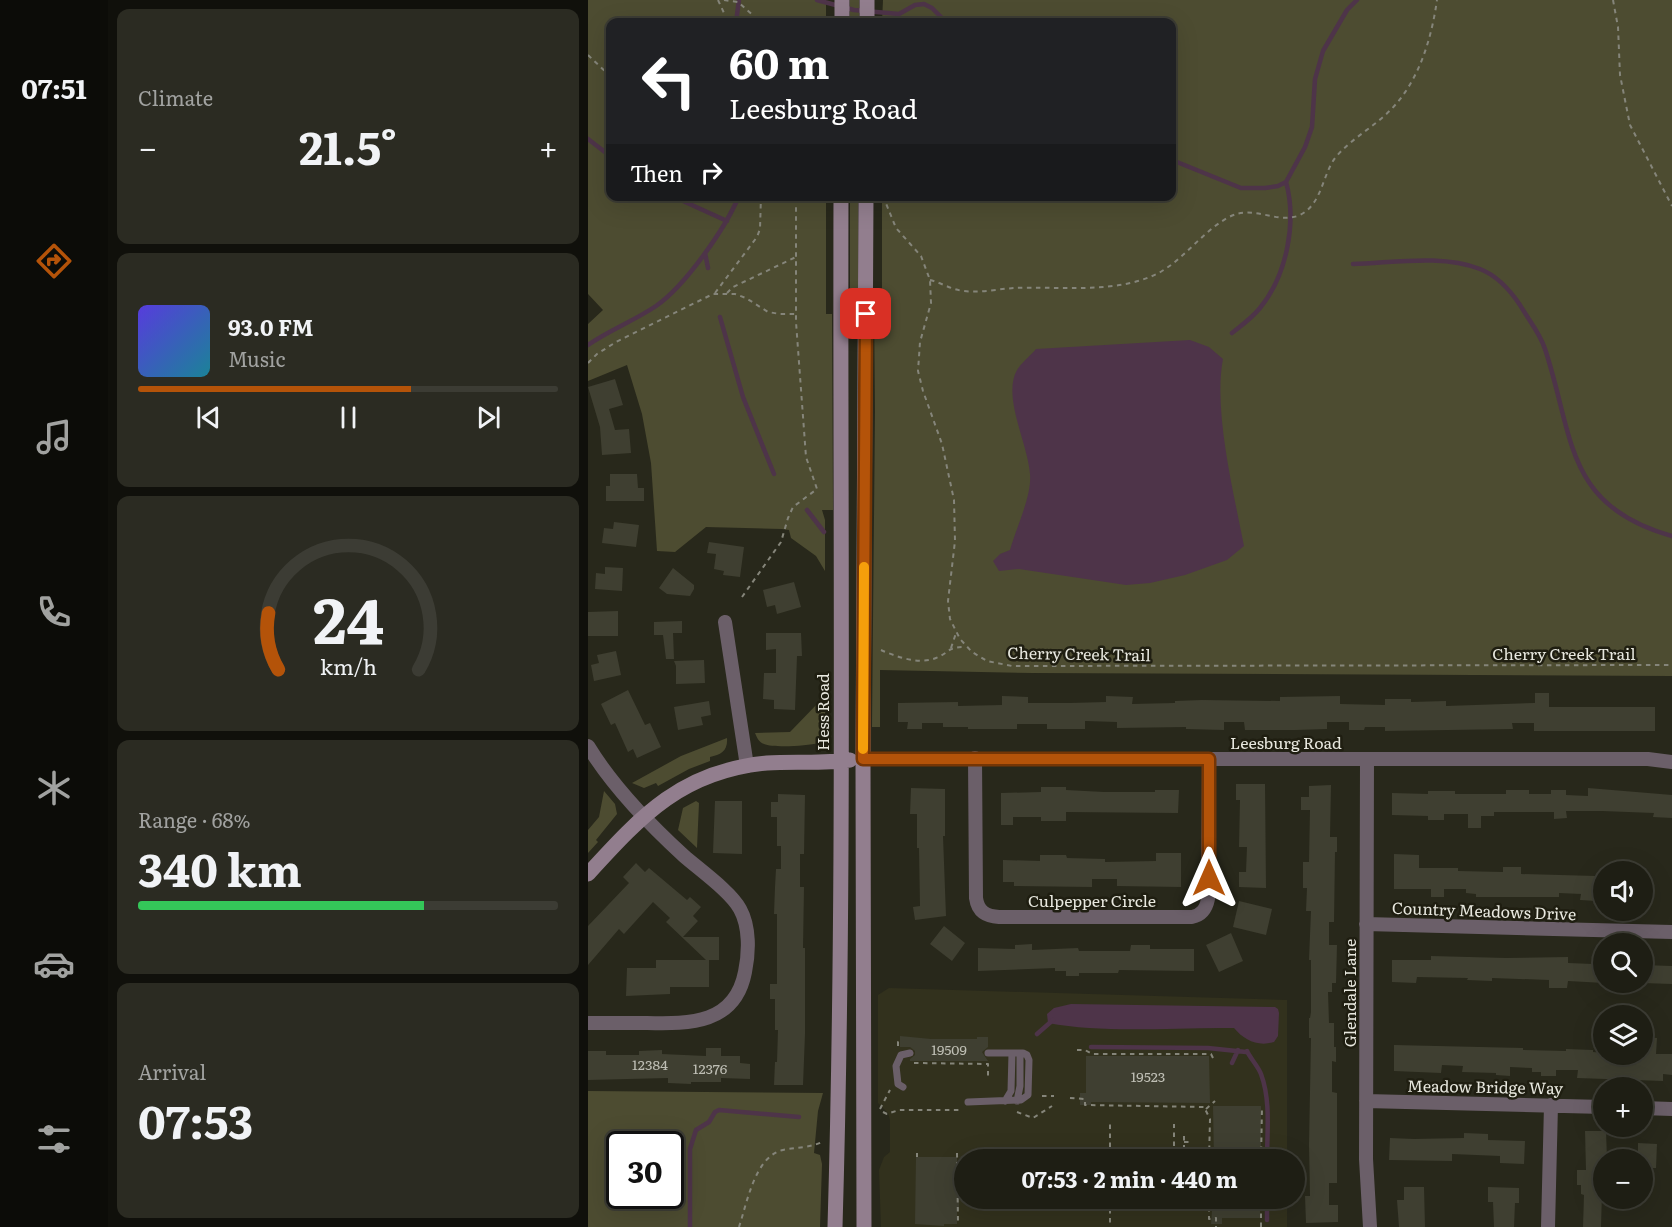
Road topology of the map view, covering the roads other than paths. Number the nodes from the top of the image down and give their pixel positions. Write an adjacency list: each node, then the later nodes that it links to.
1 (842, 0): 3 (main road)
2 (867, 0): 4 (main road)
3 (842, 18)
4 (867, 18)
5 (841, 201): 13 (main road, Hess Road)
6 (866, 201): 10 (main road)
7 (725, 622): 15 (street)
8 (588, 746): 16 (street)
9 (975, 758): 10 (street, Leesburg Road); 11 (street, Leesburg Road); 11 (street, Culpepper Circle)
10 (863, 759): 13 (main road); 33 (main road)
11 (1209, 759): 12 (street, Leesburg Road)
12 (1367, 759): 14 (street, Leesburg Road); 18 (street, Glendale Lane)
13 (841, 761): 15 (main road); 32 (main road, Hess Road)
14 (1672, 762)
15 (747, 766): 16 (main road)
16 (644, 816): 17 (main road); 20 (street)
17 (588, 874)
18 (1366, 924): 19 (street, Country Meadows Drive); 26 (street, Glendale Lane)
19 (1672, 932)
20 (588, 1023)
21 (910, 1053): 24 (lane)
22 (988, 1053): 23 (lane)
23 (1016, 1053): 25 (lane); 25 (lane)
24 (903, 1087)
25 (1005, 1101): 27 (lane)
26 (1366, 1101): 28 (street, Meadow Bridge Way); 34 (street, Glendale Lane)
27 (968, 1102)
28 (1551, 1105): 29 (street, Meadow Bridge Way); 35 (street)
29 (1593, 1107)
30 (1653, 1108): 31 (street)
31 (1672, 1109)
32 (835, 1227)
33 (864, 1227)
34 (1370, 1227)
35 (1548, 1227)

